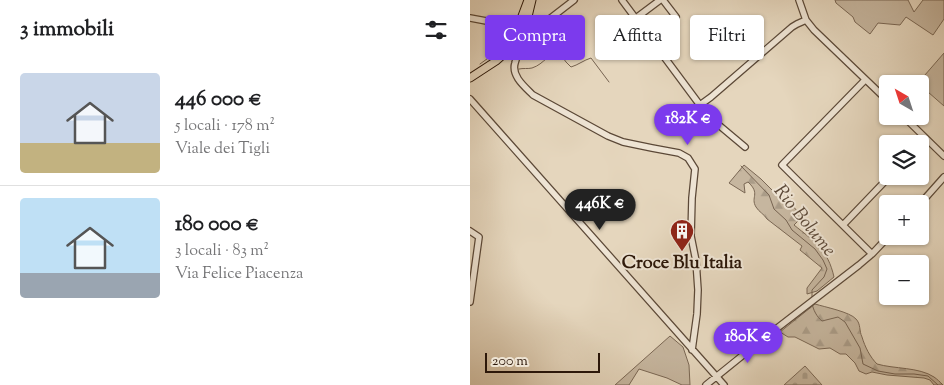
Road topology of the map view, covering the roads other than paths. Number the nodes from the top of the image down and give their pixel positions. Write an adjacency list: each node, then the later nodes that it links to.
1 (530, 0): 6 (main road); 8 (main road)
2 (574, 0): 7 (street)
3 (622, 0): 11 (street)
4 (661, 0): 12 (street); 13 (street)
5 (799, 0): 15 (street)
6 (530, 9): 9 (main road); 10 (street)
7 (556, 14)
8 (526, 15)
9 (528, 15)
10 (531, 15)
11 (634, 15)
12 (640, 15)
13 (674, 15)
14 (470, 18): 16 (street)
15 (806, 20): 25 (street); 28 (street)
16 (485, 21)
17 (492, 60): 23 (main road)
18 (496, 60): 23 (main road)
19 (513, 60): 22 (street)
20 (516, 60): 22 (street)
21 (667, 60): 28 (street)
22 (514, 66): 42 (street)
23 (482, 69): 24 (main road)
24 (470, 78)
25 (865, 80): 26 (street); 37 (street)
26 (879, 93)
27 (470, 99): 42 (street)
28 (700, 105): 32 (street)
29 (912, 125): 30 (street)
30 (922, 135)
31 (929, 142): 33 (street)
32 (745, 147)
33 (944, 156)
34 (944, 177): 36 (street)
35 (881, 185): 37 (street)
36 (928, 195)
37 (843, 225): 40 (street)
38 (470, 231): 41 (street)
39 (880, 245): 40 (street)
40 (872, 254): 43 (street)
41 (470, 302)
42 (692, 350): 43 (street)
43 (716, 376): 44 (street); 45 (street)
44 (706, 385)
45 (724, 385)

